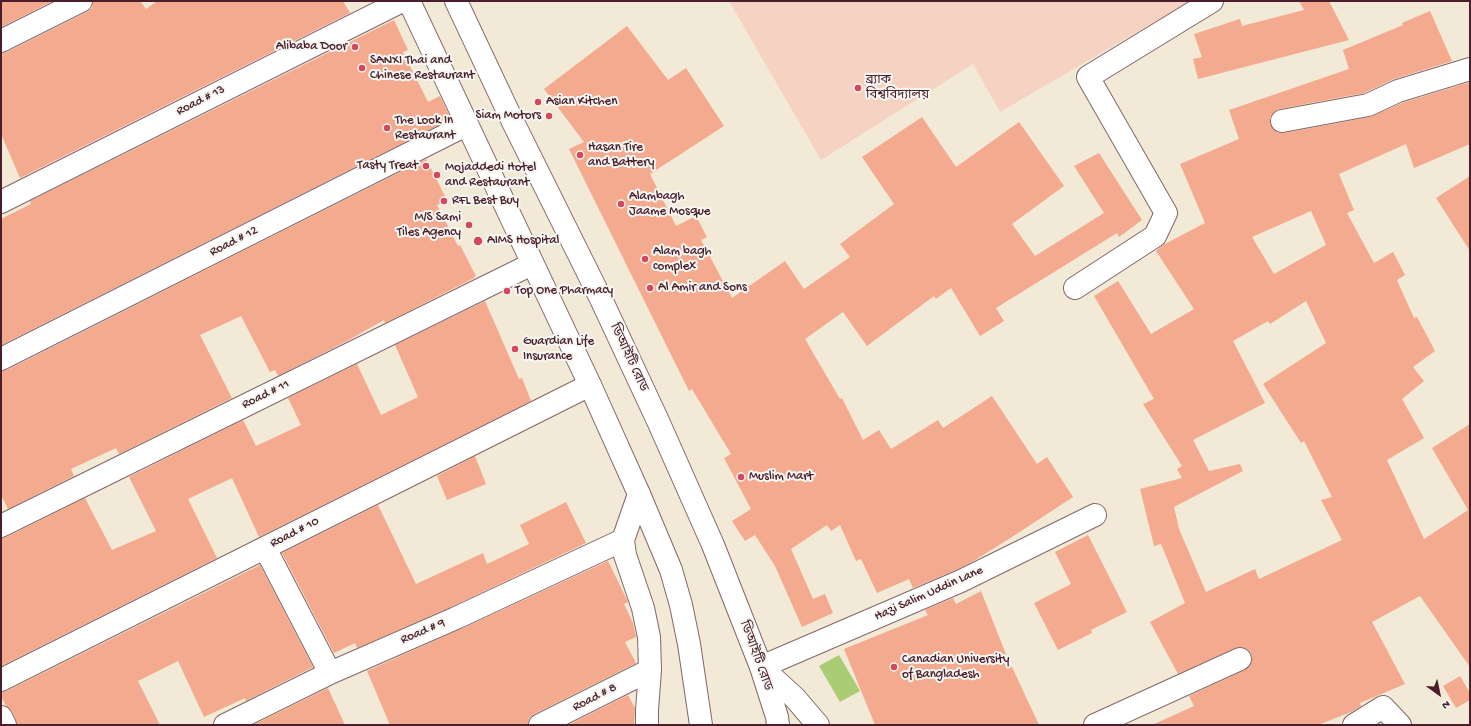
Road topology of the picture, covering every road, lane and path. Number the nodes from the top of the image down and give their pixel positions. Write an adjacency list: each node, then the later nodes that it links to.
1 (81, 1): 6 (street)
2 (402, 1): 10 (street, Road # 13)
3 (408, 1): 9 (street)
4 (456, 1): 21 (street, ডিআইটি রোড)
5 (1212, 1): 12 (street)
6 (1, 41)
7 (1470, 69): 8 (street)
8 (1282, 121)
9 (466, 125): 11 (street); 13 (street, Road # 12)
10 (1, 202)
11 (532, 264): 14 (street); 17 (street, Road # 11)
12 (1075, 288)
13 (1, 359)
14 (590, 386): 15 (street); 19 (street, Road # 10)
15 (639, 494): 18 (street); 31 (street)
16 (1095, 515): 21 (street, Hazi Salim Uddin Lane)
17 (1, 526)
18 (623, 540): 22 (street); 23 (street, Road # 9)
19 (265, 548): 23 (street); 24 (street, Road # 10)
20 (1240, 659): 33 (street)
21 (761, 667): 26 (street, ডিআইটি রোড); 32 (street)
22 (650, 670): 29 (street, Road # 8); 30 (street)
23 (330, 673): 28 (street, Road # 9)
24 (1, 680)
25 (1, 717): 27 (street)
26 (779, 722)
27 (5, 725)
28 (225, 725)
29 (540, 725)
30 (647, 725)
31 (701, 725)
32 (818, 725)
33 (1095, 725)
34 (1354, 725): 35 (street)
35 (1400, 725)

